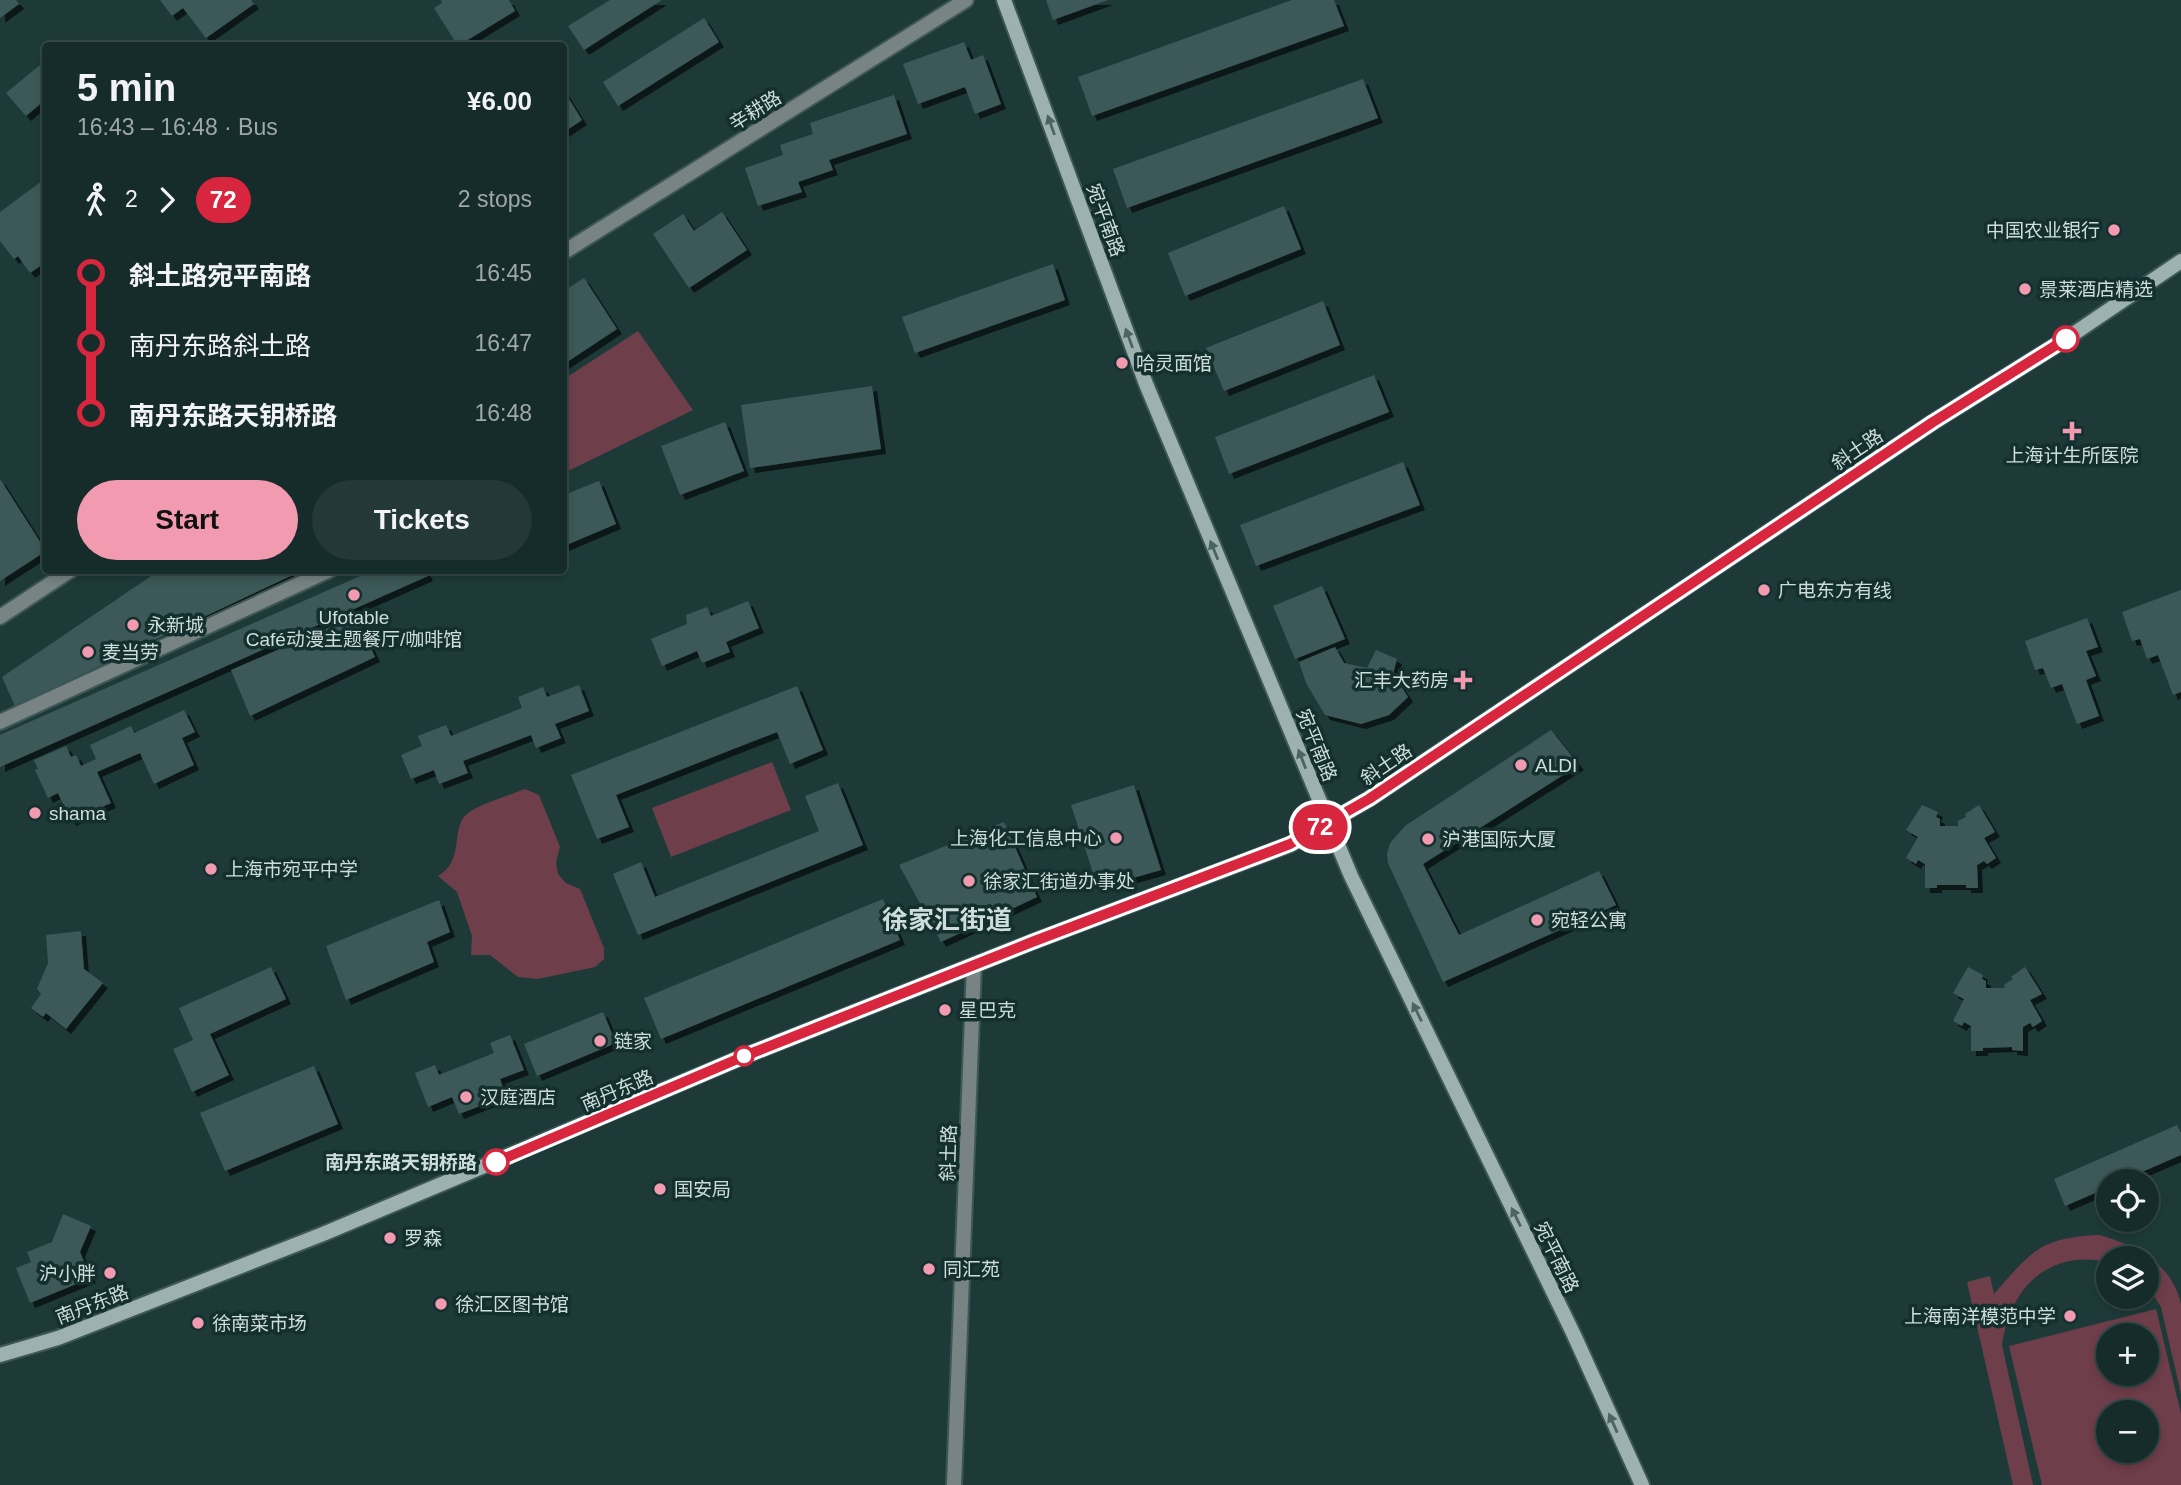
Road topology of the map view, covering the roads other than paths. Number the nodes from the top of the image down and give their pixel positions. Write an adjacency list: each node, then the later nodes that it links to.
1 (966, 0): 3 (street, 辛耕路)
2 (1004, 0): 9 (main road, 宛平南路, one-way to 2)
3 (567, 250)
4 (2181, 261): 9 (main road, 斜土路)
5 (65, 574): 7 (street)
6 (321, 574): 8 (street)
7 (0, 617)
8 (0, 722)
9 (1328, 822): 10 (main road, 斜土路); 13 (main road, 宛平南路, one-way to 9)
10 (974, 965): 11 (main road, 南丹东路); 12 (street, 斜土路)
11 (0, 1355)
12 (954, 1485)
13 (1642, 1485)

